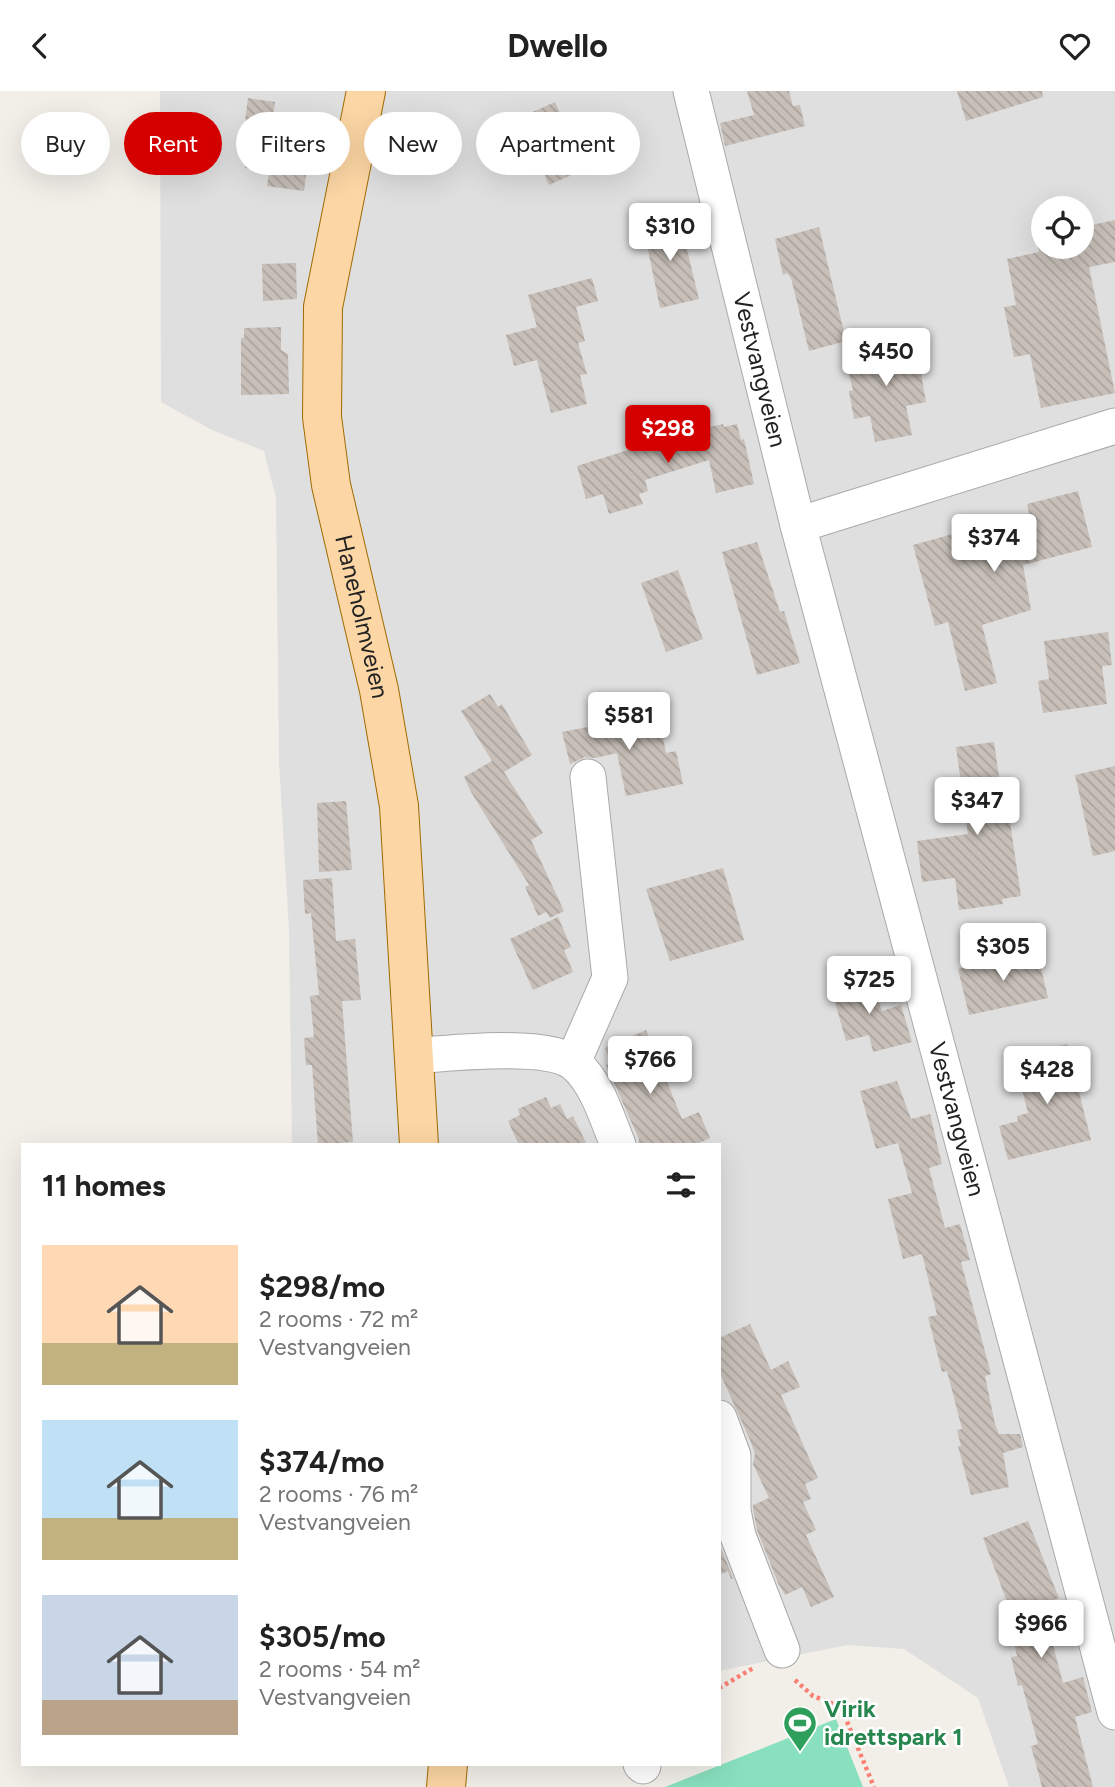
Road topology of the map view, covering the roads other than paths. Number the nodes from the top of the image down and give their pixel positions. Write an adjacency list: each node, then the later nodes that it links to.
1 (366, 91): 6 (main road, Haneholmveien)
2 (691, 91): 4 (street, Vestvangveien)
3 (1115, 426): 4 (street)
4 (798, 525): 13 (street, Vestvangveien)
5 (588, 777): 7 (street)
6 (414, 1056): 7 (street); 8 (main road, Haneholmveien)
7 (573, 1062): 9 (street)
8 (419, 1143)
9 (617, 1143)
10 (721, 1423): 11 (street)
11 (726, 1496): 12 (street)
12 (782, 1650)
13 (1115, 1713)
14 (448, 1766): 15 (main road)
15 (446, 1787)

